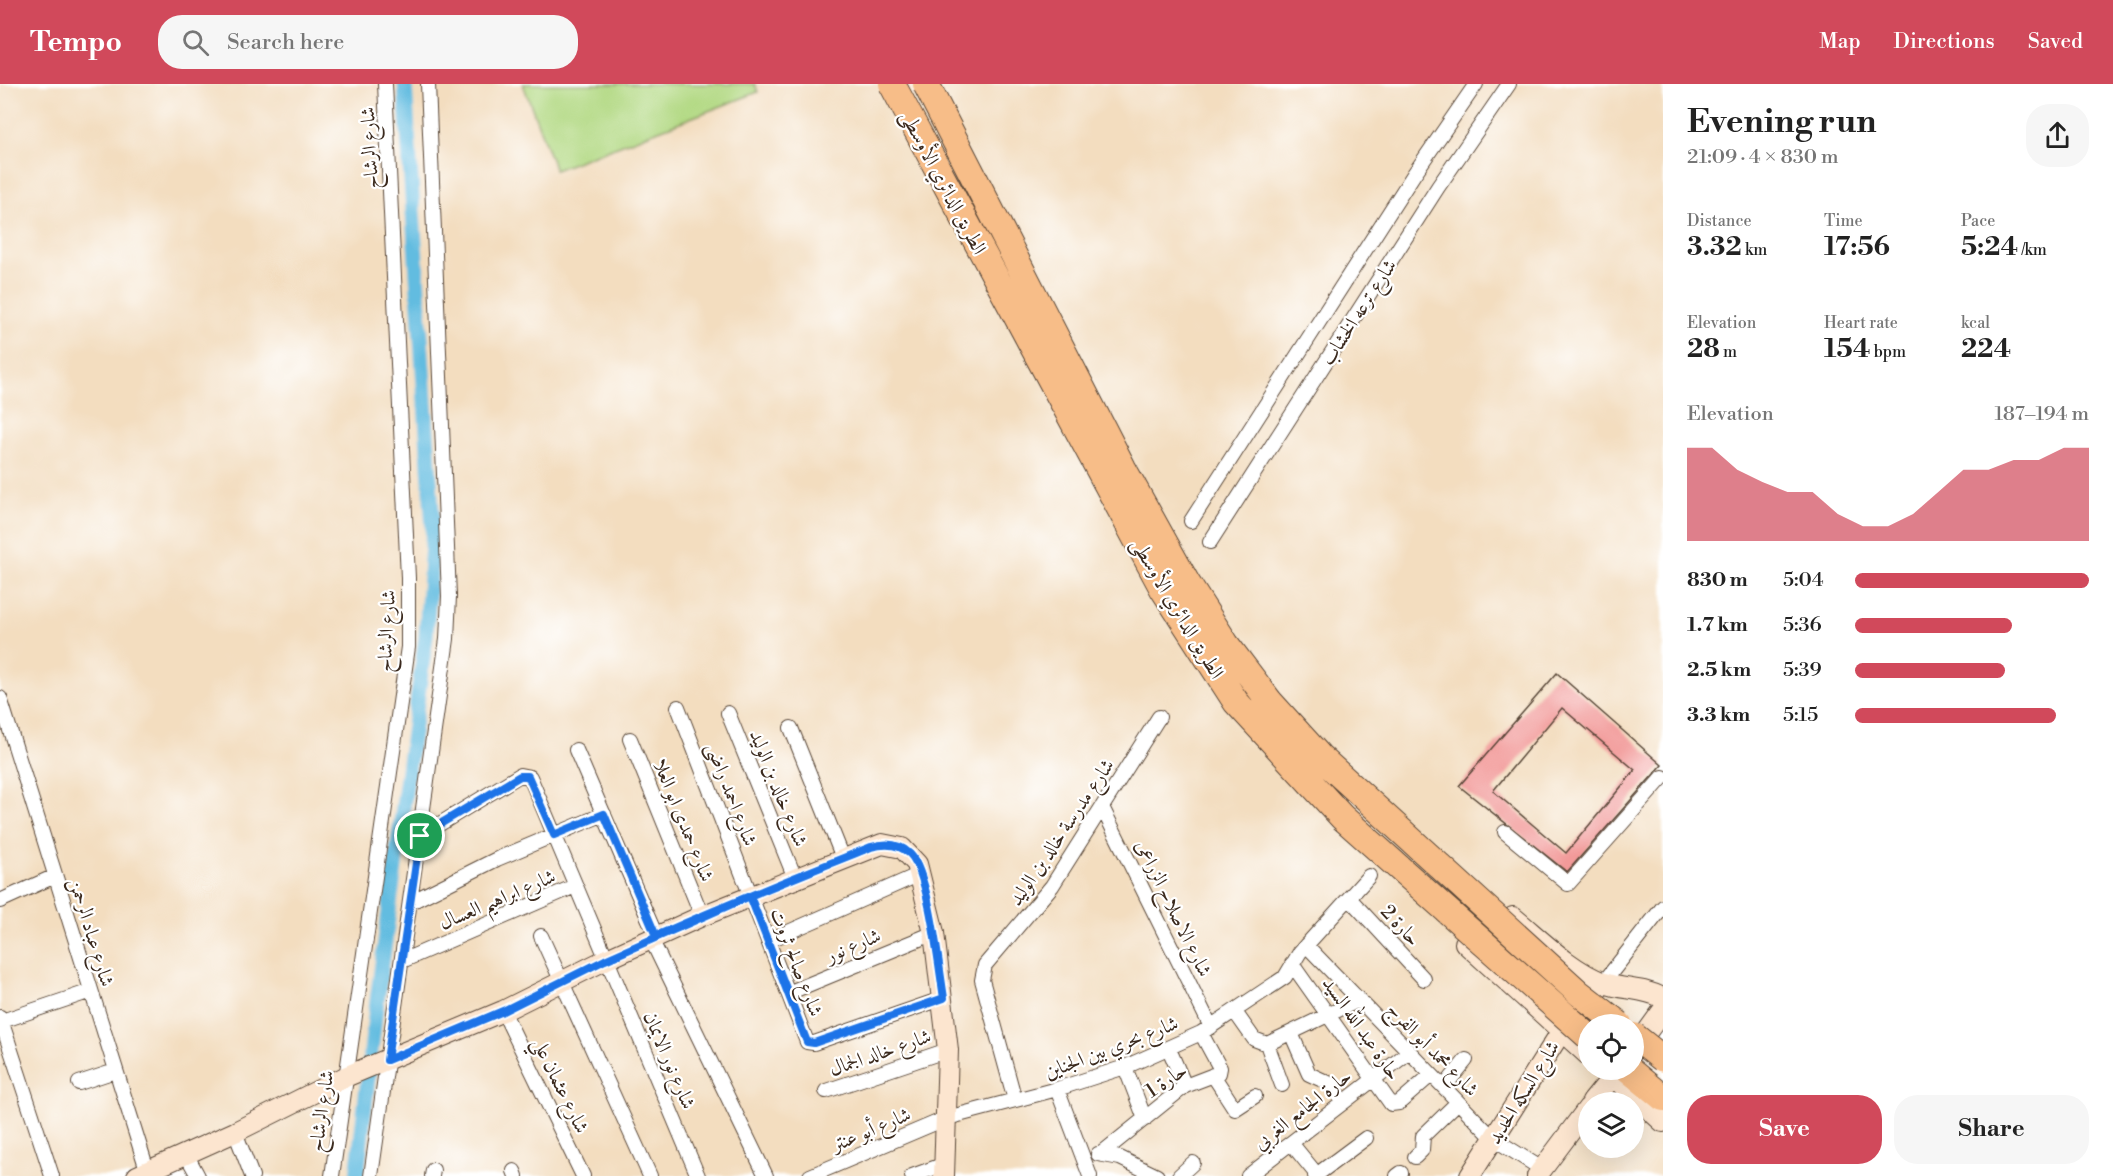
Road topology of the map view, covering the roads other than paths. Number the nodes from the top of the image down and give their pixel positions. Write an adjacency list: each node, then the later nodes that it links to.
1 (385, 84): 80 (street, شارع الرشاح)
2 (428, 84): 27 (street)
3 (878, 84): 10 (street)
4 (892, 84): 64 (highway, الطريق الدائري الأوسطى, bridge)
5 (926, 84): 60 (highway, الطريق الدائري الأوسطى, bridge)
6 (934, 84): 9 (street)
7 (1476, 84): 11 (street, شارع ترعه الخشاب)
8 (1509, 84): 12 (street, شارع ترعه الخشاب)
9 (1036, 283): 10 (street); 14 (street)
10 (998, 305): 19 (street)
11 (1191, 521)
12 (1210, 542)
13 (0, 698): 30 (street, شارع عباد الرحمن)
14 (1288, 705): 19 (street); 48 (street)
15 (678, 707): 34 (street, شارع احمد راضى)
16 (728, 713): 32 (street, شارع خالد بن الوليد)
17 (1159, 717): 23 (street, شارع مدرسة خالد بن الوليد)
18 (791, 728): 28 (street)
19 (1255, 738): 57 (street)
20 (630, 739): 39 (street, شارع حمدى ابو العلا)
21 (576, 750): 24 (street)
22 (1663, 777): 25 (street)
23 (1102, 807): 65 (street, شارع الاصلاح الزراعى); 92 (street, شارع مدرسة خالد بن الوليد)
24 (604, 814): 26 (street); 42 (street)
25 (1505, 832)
26 (554, 835): 27 (street, شارع نور الايمان); 33 (street, شارع نور الايمان); 37 (street)
27 (420, 836): 37 (street)
28 (843, 858): 29 (street); 32 (street)
29 (920, 874): 40 (street); 43 (street)
30 (55, 876): 36 (street); 52 (street, شارع عباد الرحمن)
31 (1368, 876): 35 (street, شارع بحري بين الجناين)
32 (795, 878): 34 (street)
33 (575, 886): 45 (street, شارع نور الايمان); 46 (street, شارع ابراهيم العسال)
34 (750, 896): 39 (street); 43 (street, شارع صالح ثروت)
35 (1349, 898): 44 (street, شارع بحري بين الجناين); 49 (street, حارة 2)
36 (0, 901)
37 (411, 902): 46 (street)
38 (1663, 907): 51 (street)
39 (702, 916): 42 (street)
40 (934, 933): 53 (street, شارع نور); 54 (street)
41 (541, 936): 50 (street)
42 (654, 938): 45 (street); 120 (street)
43 (768, 941): 53 (street, شارع صالح ثروت)
44 (1306, 945): 47 (street, شارع بحري بين الجناين); 56 (street, شارع محمد أبو الفرج)
45 (605, 960): 50 (street); 119 (street, شارع نور الايمان)
46 (402, 961): 74 (street)
47 (1292, 963): 59 (street, شارع بحري بين الجناين); 61 (street, حارة عبد الله السيد)
48 (1571, 964): 51 (street); 57 (street)
49 (1424, 979)
50 (561, 982): 58 (street); 118 (street)
51 (1603, 983): 55 (street); 66 (street, شارع السكه الحديد)
52 (91, 992): 62 (street); 77 (street, شارع عباد الرحمن)
53 (788, 993): 54 (street, شارع صالح ثروت)
54 (944, 998): 71 (street)
55 (1663, 998)
56 (1359, 1000): 61 (street); 72 (street, شارع محمد أبو الفرج)
57 (1537, 1009): 66 (street)
58 (503, 1011): 74 (street); 117 (street, شارع عثمان علي)
59 (1235, 1012): 65 (street, شارع بحري بين الجناين); 68 (street)
60 (1606, 1014)
61 (1329, 1015): 67 (street); 81 (street, حارة عبد الله السيد)
62 (1, 1019): 112 (street)
63 (1653, 1026): 73 (highway, bridge)
64 (1578, 1027)
65 (1206, 1030): 70 (street, شارع بحري بين الجناين); 78 (street, حارة 1)
66 (1562, 1032): 69 (street); 101 (street, شارع السكه الحديد)
67 (1291, 1033): 68 (street); 94 (street)
68 (1267, 1044): 85 (street)
69 (1578, 1046)
70 (1169, 1048): 76 (street, شارع بحري بين الجناين); 86 (street)
71 (948, 1050): 89 (street, شارع خالد الجمال); 95 (street)
72 (1409, 1052): 79 (street, شارع محمد أبو الفرج); 81 (street, حارة الجامع الغربي)
73 (1663, 1059)
74 (387, 1060): 80 (street); 116 (street)
75 (1466, 1060): 87 (street)
76 (1125, 1066): 88 (street, شارع بحري بين الجناين); 96 (street)
77 (115, 1071): 84 (street); 110 (street, شارع عباد الرحمن)
78 (1213, 1075): 86 (street, حارة 1); 90 (street)
79 (1431, 1075): 81 (street, حارة عبد الله السيد); 87 (street, شارع محمد أبو الفرج)
80 (345, 1077): 99 (street); 115 (street, شارع الرشاح)
81 (1374, 1079): 94 (street, حارة الجامع الغربي)
82 (1624, 1080): 98 (street)
83 (1632, 1080): 91 (highway)
84 (79, 1083)
85 (1282, 1085)
86 (1185, 1086): 96 (street, حارة 1)
87 (1443, 1087): 93 (street, شارع محمد أبو الفرج)
88 (1057, 1089): 92 (street, شارع بحري بين الجناين); 105 (street)
89 (826, 1091)
90 (1255, 1096)
91 (1663, 1098)
92 (1016, 1101): 95 (street, شارع بحري بين الجناين)
93 (1458, 1102): 101 (street, شارع محمد أبو الفرج); 106 (street)
94 (1343, 1103): 102 (street, حارة الجامع الغربي)
95 (947, 1118): 108 (street); 111 (street, شارع أبو عنتر)
96 (1145, 1119): 103 (street, حارة 1)
97 (1578, 1121): 109 (street)
98 (1663, 1122)
99 (235, 1132): 104 (street); 114 (street)
100 (1366, 1138): 126 (street)
101 (1494, 1139): 109 (street, شارع محمد أبو الفرج); 127 (street, شارع السكه الحديد)
102 (1291, 1143): 125 (street, حارة الجامع الغربي); 126 (street)
103 (1102, 1153): 105 (street); 123 (street)
104 (186, 1154): 110 (street); 113 (street)
105 (1081, 1155): 122 (street)
106 (1415, 1157)
107 (1192, 1164): 124 (street)
108 (945, 1170): 121 (street)
109 (1539, 1173)
110 (144, 1175)
111 (817, 1175)
112 (52, 1176)
113 (198, 1176)
114 (252, 1176)
115 (332, 1176)
116 (371, 1176)
117 (583, 1176)
118 (650, 1176)
119 (699, 1176)
120 (766, 1176)
121 (912, 1176)
122 (1090, 1176)
123 (1156, 1176)
124 (1179, 1176)
125 (1248, 1176)
126 (1317, 1176)
127 (1470, 1176)

